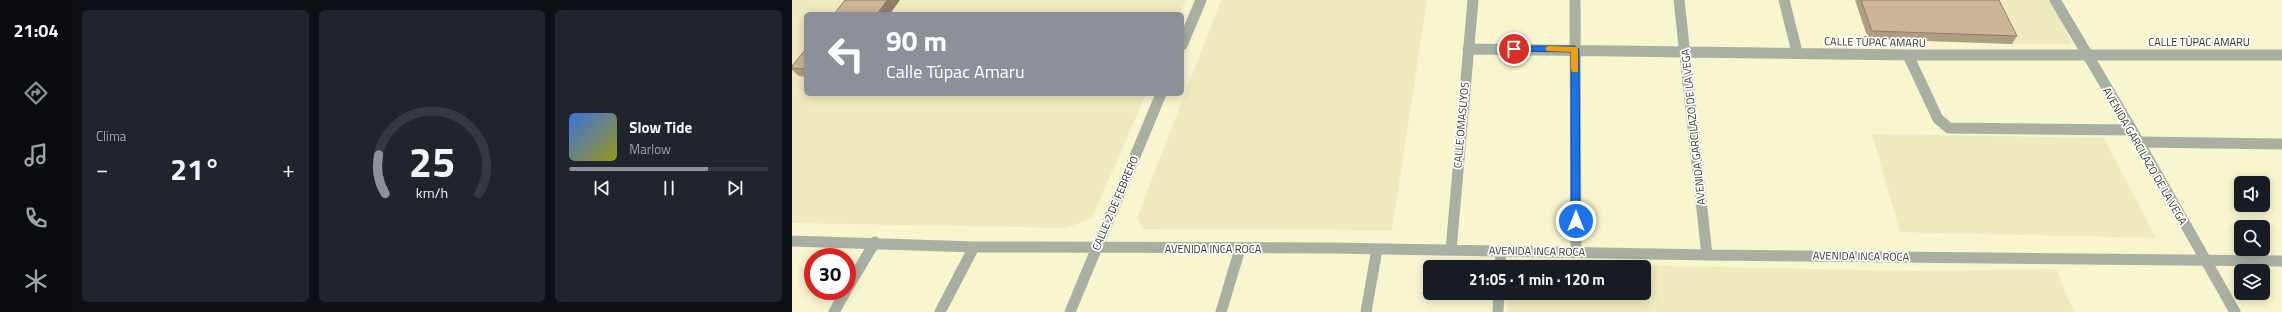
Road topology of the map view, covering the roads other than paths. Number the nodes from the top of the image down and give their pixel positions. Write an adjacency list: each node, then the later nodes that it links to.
1 (1201, 0): 7 (street)
2 (1473, 0): 8 (street, CALLE OMASUYOS)
3 (1575, 0): 9 (street)
4 (1680, 0): 10 (street, AVENIDA GARCILAZO DE LA VEGA)
5 (1784, 0): 11 (street)
6 (2055, 0): 12 (street, AVENIDA GARCILAZO DE LA VEGA)
7 (1184, 40)
8 (1468, 48): 9 (street, CALLE TÚPAC AMARU); 25 (street, CALLE OMASUYOS)
9 (1575, 49): 10 (street, CALLE TÚPAC AMARU); 27 (street)
10 (1685, 51): 11 (street, CALLE TÚPAC AMARU); 28 (street, AVENIDA GARCILAZO DE LA VEGA)
11 (1797, 52): 13 (street, CALLE TÚPAC AMARU)
12 (2085, 53): 13 (street, CALLE TÚPAC AMARU); 14 (street, CALLE TÚPAC AMARU); 16 (street, AVENIDA GARCILAZO DE LA VEGA)
13 (1908, 55): 16 (street)
14 (2282, 55)
15 (1160, 96): 22 (street, CALLE 2 DE FEBRERO)
16 (2132, 130): 17 (street, AVENIDA GARCILAZO DE LA VEGA)
17 (2139, 142): 18 (street); 29 (street, AVENIDA GARCILAZO DE LA VEGA)
18 (2282, 144)
19 (792, 241): 20 (street, AVENIDA INCA ROCA)
20 (875, 242): 21 (street, AVENIDA INCA ROCA); 32 (street)
21 (974, 247): 22 (street, AVENIDA INCA ROCA); 36 (street)
22 (1096, 248): 23 (street, AVENIDA INCA ROCA); 37 (street, CALLE 2 DE FEBRERO)
23 (1240, 249): 24 (street, AVENIDA INCA ROCA); 38 (street)
24 (1377, 249): 25 (street, AVENIDA INCA ROCA); 39 (street)
25 (1451, 250): 26 (street, AVENIDA INCA ROCA)
26 (1501, 251): 27 (street, AVENIDA INCA ROCA); 30 (street)
27 (1576, 252): 28 (street, AVENIDA INCA ROCA)
28 (1706, 255): 29 (street, AVENIDA INCA ROCA)
29 (2204, 259): 31 (street, AVENIDA INCA ROCA); 41 (street, AVENIDA GARCILAZO DE LA VEGA)
30 (1500, 260)
31 (2282, 261)
32 (856, 275)
33 (841, 300): 35 (street)
34 (1499, 300): 40 (street)
35 (834, 312)
36 (940, 312)
37 (1070, 312)
38 (1221, 312)
39 (1366, 312)
40 (1498, 312)
41 (2235, 312)

